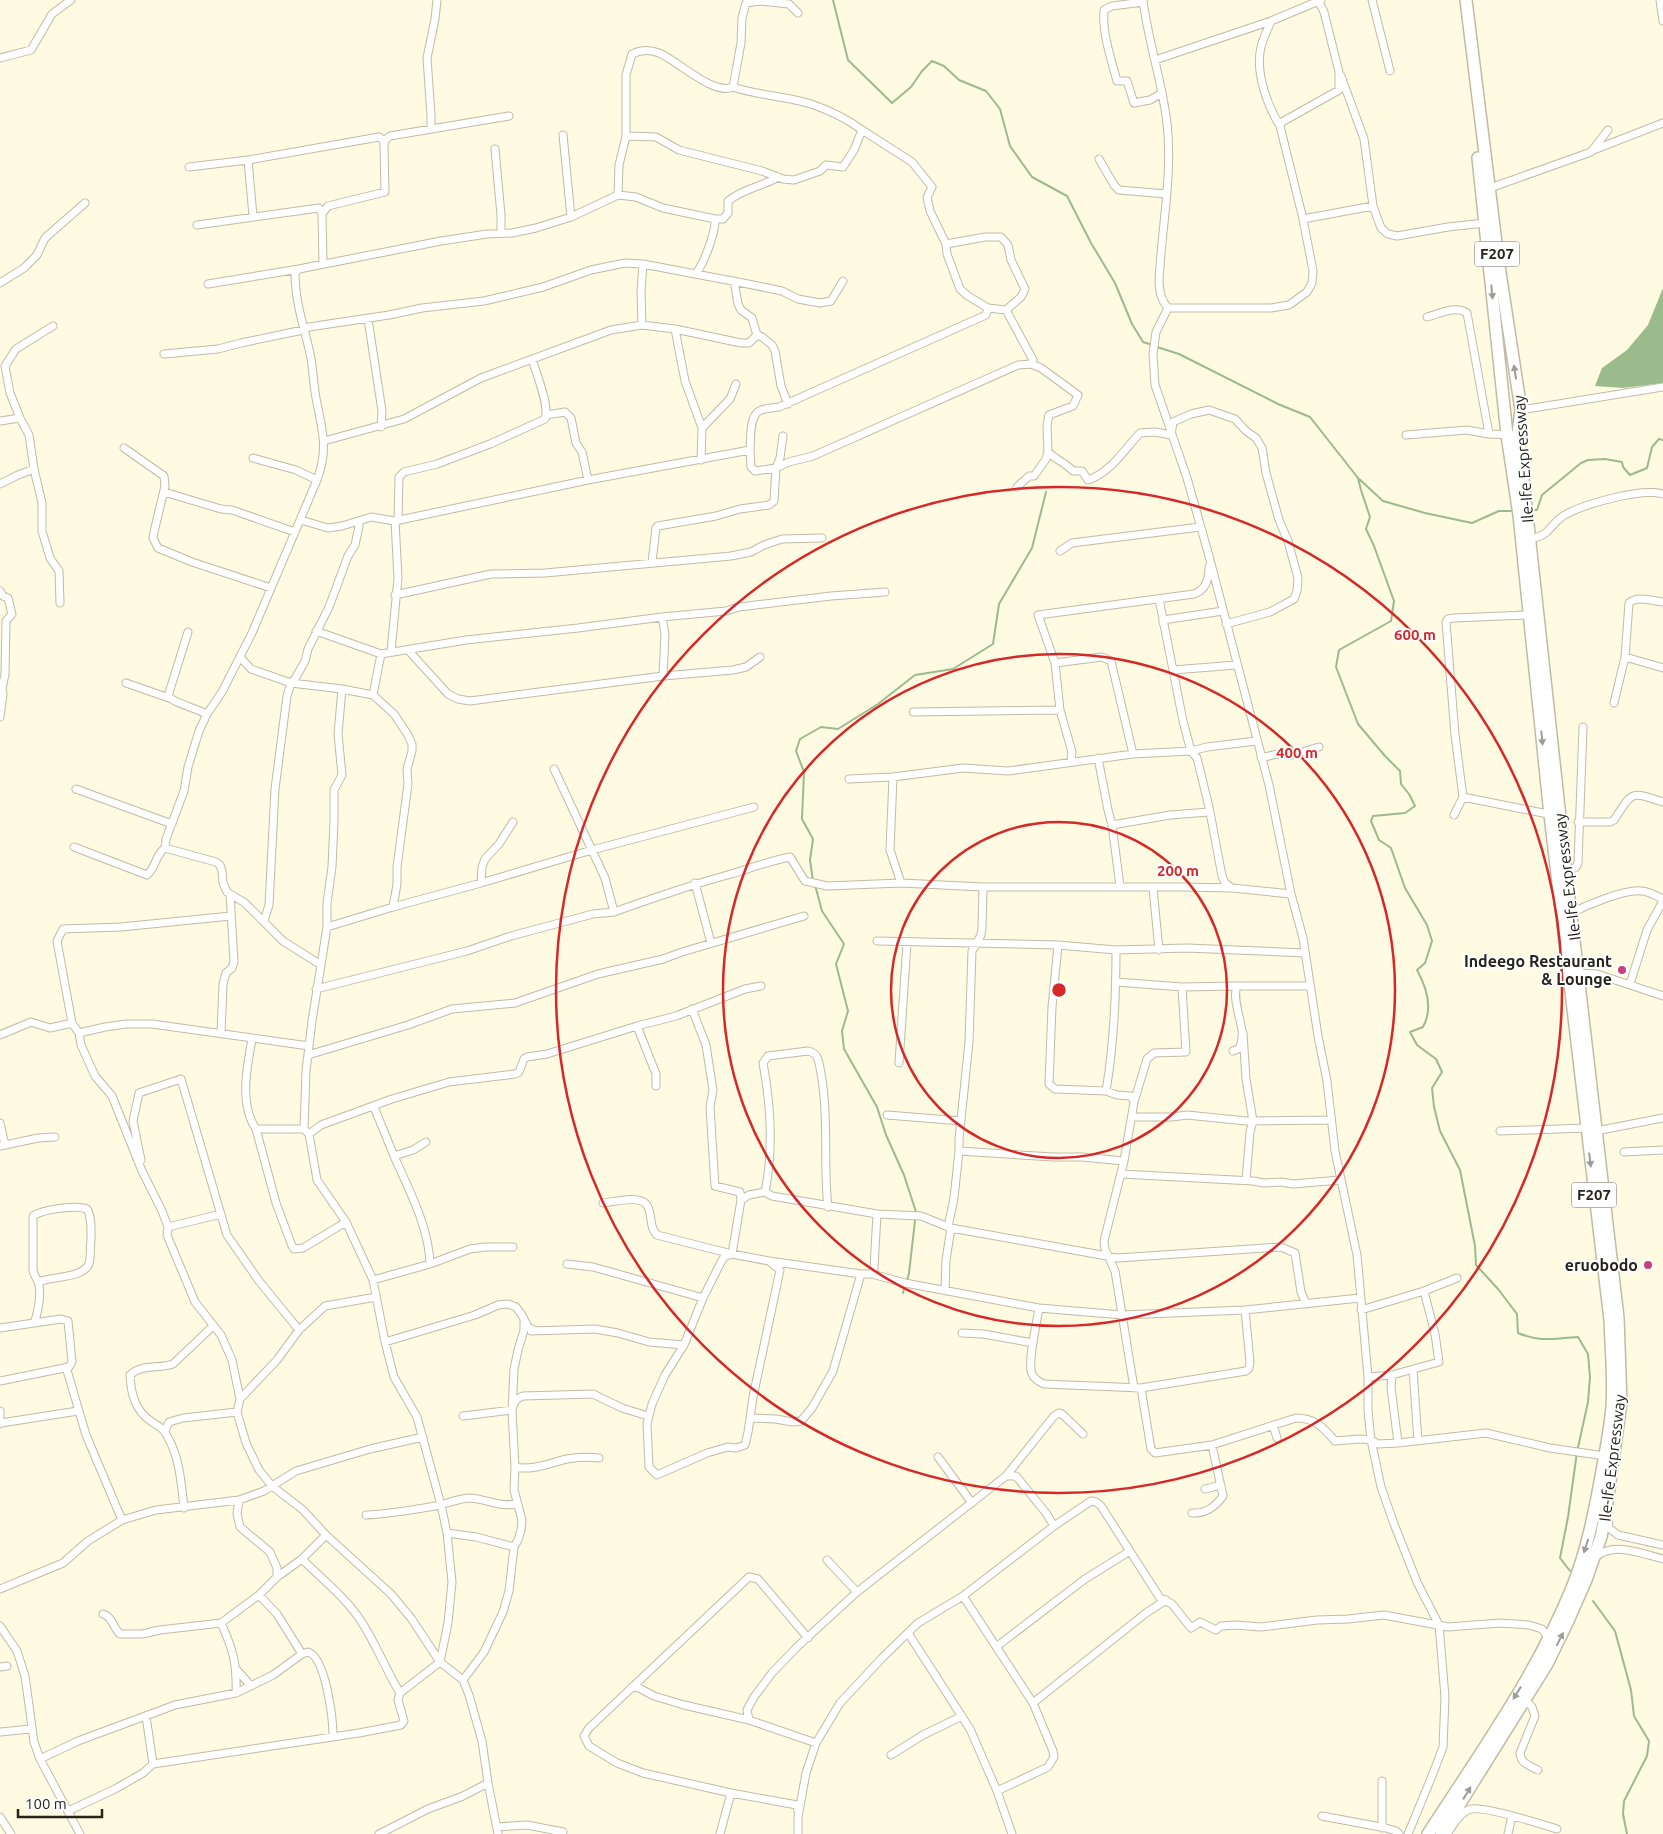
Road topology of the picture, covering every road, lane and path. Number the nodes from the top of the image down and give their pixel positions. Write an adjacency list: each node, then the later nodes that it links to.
1 (71, 0): 12 (street)
2 (438, 0): 21 (street)
3 (1319, 0): 10 (street); 15 (street)
4 (1372, 0): 14 (street)
5 (1459, 0): 44 (main road, Ile-Ife Expressway / F207)
6 (1466, 0): 33 (main road, Ile-Ife Expressway / F207)
7 (1660, 0): 11 (street)
8 (1143, 1): 13 (street); 17 (street)
9 (798, 13): 16 (street)
10 (1271, 21): 13 (street); 20 (street)
11 (1663, 21)
12 (0, 58)
13 (1155, 60): 17 (street)
14 (1390, 71)
15 (1339, 72): 20 (street); 37 (street)
16 (733, 87): 22 (street); 25 (street)
17 (1162, 93): 34 (street)
18 (509, 116): 21 (street)
19 (1663, 123): 28 (street)
20 (1280, 126): 42 (street)
21 (431, 128): 26 (street)
22 (862, 130): 32 (street); 46 (street)
23 (1608, 130): 28 (street)
24 (563, 135): 40 (street)
25 (626, 136): 32 (street); 35 (street)
26 (384, 146): 30 (street); 38 (street)
27 (495, 149): 45 (street)
28 (1591, 152): 33 (street)
29 (1098, 159): 34 (street)
30 (248, 160): 31 (street); 39 (street)
31 (189, 167)
32 (778, 177): 41 (street)
33 (1490, 188): 44 (main road, Ile-Ife Expressway / F207)
34 (1166, 194): 57 (street)
35 (618, 195): 40 (street); 41 (street)
36 (85, 203): 54 (street)
37 (1373, 206): 42 (street); 44 (street)
38 (322, 214): 39 (street); 48 (street)
39 (253, 216): 43 (street)
40 (571, 217): 45 (street)
41 (715, 219): 51 (street)
42 (1303, 219): 57 (street)
43 (197, 225)
44 (1488, 230): 47 (main road, Ile-Ife Expressway / F207)
45 (501, 233): 48 (street)
46 (946, 244): 56 (street); 58 (street)
47 (1493, 260): 72 (main road, Ile-Ife Expressway / F207, one-way to 47); 79 (main road, Ile-Ife Expressway / F207, one-way to 79)
48 (323, 264): 50 (street)
49 (643, 264): 51 (street); 60 (street); 61 (street)
50 (299, 269): 55 (street); 64 (street)
51 (696, 273): 52 (street)
52 (734, 281): 53 (street); 65 (street)
53 (843, 281)
54 (0, 283)
55 (208, 284)
56 (988, 308): 58 (street); 71 (street)
57 (1168, 308): 80 (street)
58 (1006, 310): 68 (street)
59 (1427, 317): 78 (street)
60 (368, 318): 64 (street); 76 (street)
61 (642, 325): 63 (street); 67 (street)
62 (53, 326): 74 (street)
63 (675, 329): 65 (street); 77 (street)
64 (303, 330): 66 (street); 83 (street)
65 (757, 335): 71 (street)
66 (164, 354)
67 (532, 359): 73 (street); 76 (street)
68 (1031, 364): 86 (street); 89 (street)
69 (736, 384): 77 (street)
70 (1663, 387): 72 (street)
71 (788, 404): 85 (street)
72 (1521, 410): 79 (main road, Ile-Ife Expressway / F207)
73 (546, 416): 92 (street); 100 (street)
74 (20, 418): 75 (street); 90 (street)
75 (0, 421)
76 (381, 427): 83 (street)
77 (702, 428): 88 (street)
78 (1489, 434): 79 (street); 81 (street)
79 (1513, 434): 97 (main road, Ile-Ife Expressway / F207)
80 (1171, 435): 86 (street); 101 (street); 119 (street)
81 (1406, 435)
82 (784, 436): 89 (street)
83 (324, 441): 91 (street)
84 (124, 448): 95 (street)
85 (750, 450): 88 (street); 89 (street)
86 (1048, 452): 94 (street)
87 (254, 458): 91 (street)
88 (701, 460): 92 (street)
89 (776, 468): 107 (street)
90 (34, 469): 93 (street); 114 (street)
91 (317, 480): 98 (street)
92 (588, 480): 100 (street)
93 (0, 484)
94 (1017, 487)
95 (164, 492): 102 (street); 108 (street)
96 (1663, 494): 104 (street)
97 (1522, 511): 104 (main road, Ile-Ife Expressway / F207); 116 (main road, Ile-Ife Expressway / F207)
98 (300, 521): 99 (street); 102 (street)
99 (359, 521): 100 (street); 120 (street)
100 (397, 521): 111 (street)
101 (1200, 527): 105 (street); 106 (street)
102 (295, 532): 108 (street)
103 (822, 538): 107 (street)
104 (1530, 539): 160 (main road, Ile-Ife Expressway / F207)
105 (1060, 551)
106 (1209, 556): 112 (street); 115 (street)
107 (652, 562): 111 (street)
108 (271, 588): 127 (street)
109 (0, 591): 142 (street)
110 (885, 592): 117 (street)
111 (395, 595): 123 (street)
112 (1159, 599): 118 (street); 128 (street)
113 (1663, 602): 126 (street)
114 (60, 603)
115 (1223, 611): 118 (street); 119 (street)
116 (1529, 615): 155 (street); 160 (main road, Ile-Ife Expressway / F207, one-way to 160)
117 (662, 617): 122 (street); 132 (street)
118 (1163, 623): 131 (street)
119 (1226, 624): 129 (street)
120 (316, 631): 124 (street); 134 (street)
121 (188, 632): 137 (street)
122 (408, 650): 123 (street); 132 (street)
123 (391, 651): 124 (street)
124 (381, 654): 136 (street)
125 (760, 657): 132 (street)
126 (1625, 657): 130 (street); 138 (street)
127 (241, 658): 134 (street); 141 (street)
128 (1055, 663): 139 (street); 147 (street)
129 (1236, 665): 131 (street); 144 (street)
130 (1663, 668)
131 (1173, 670): 146 (street)
132 (664, 676)
133 (126, 683): 137 (street)
134 (290, 683): 135 (street); 184 (street)
135 (342, 689): 136 (street); 185 (street)
136 (373, 695): 179 (street)
137 (169, 698): 141 (street)
138 (1614, 703)
139 (1060, 710): 140 (street); 150 (street)
140 (913, 712)
141 (207, 714): 163 (street)
142 (0, 717)
143 (1583, 727): 162 (street)
144 (1256, 741): 146 (street); 149 (street)
145 (1320, 747): 149 (street)
146 (1191, 751): 147 (street); 158 (street)
147 (1133, 754): 148 (street)
148 (1098, 758): 150 (street); 164 (street)
149 (1261, 758): 177 (street)
150 (1071, 761): 152 (street)
151 (554, 769): 167 (street)
152 (893, 777): 153 (street); 171 (street)
153 (849, 779)
154 (76, 789): 163 (street)
155 (1463, 797): 159 (street); 160 (street)
156 (1663, 802): 162 (street)
157 (754, 808): 167 (street)
158 (1209, 812): 164 (street); 175 (street)
159 (1454, 815)
160 (1555, 815): 168 (main road, Ile-Ife Expressway / F207); 207 (main road, Ile-Ife Expressway / F207)
161 (513, 822): 169 (street)
162 (1578, 822): 168 (street)
163 (172, 824): 166 (street)
164 (1112, 825): 172 (street)
165 (74, 846): 166 (street)
166 (165, 848): 176 (street)
167 (592, 850): 169 (street); 180 (street)
168 (1566, 872): 181 (main road, Ile-Ife Expressway / F207)
169 (481, 883): 179 (street)
170 (695, 883): 171 (street); 180 (street); 188 (street)
171 (902, 883): 173 (street)
172 (1120, 886): 173 (street); 174 (street)
173 (983, 887): 187 (street)
174 (1153, 888): 175 (street); 192 (street)
175 (1232, 888): 177 (street)
176 (230, 894): 182 (street); 184 (street)
177 (1291, 894): 193 (street)
178 (1663, 900): 181 (street); 197 (street)
179 (393, 908): 185 (street)
180 (614, 912): 202 (street)
181 (1571, 913): 195 (main road, Ile-Ife Expressway / F207)
182 (231, 916): 205 (street); 210 (street)
183 (804, 916): 188 (street)
184 (264, 921): 194 (street)
185 (328, 927): 194 (street)
186 (877, 941): 189 (street)
187 (977, 942): 189 (street); 190 (street); 225 (street)
188 (711, 943): 215 (street)
189 (907, 943): 216 (street)
190 (1058, 945): 191 (street); 218 (street)
191 (1116, 950): 192 (street); 196 (street)
192 (1159, 950): 193 (street)
193 (1305, 952): 200 (street)
194 (321, 965): 202 (street)
195 (1578, 973): 197 (street); 207 (main road, Ile-Ife Expressway / F207)
196 (1116, 982): 201 (street); 218 (street)
197 (1630, 984): 203 (street)
198 (760, 986): 204 (street)
199 (1237, 986): 200 (street); 201 (street); 209 (street)
200 (1310, 986): 224 (street)
201 (1182, 987): 219 (street)
202 (316, 989): 213 (street)
203 (1663, 996)
204 (692, 1010): 206 (street); 244 (street)
205 (72, 1023): 208 (street); 211 (street)
206 (637, 1026): 217 (street); 220 (street)
207 (1579, 1026): 229 (main road, Ile-Ife Expressway / F207)
208 (79, 1033): 210 (street); 240 (street)
209 (1243, 1033): 214 (street); 226 (street)
210 (221, 1034): 212 (street)
211 (0, 1035)
212 (252, 1039): 213 (street); 228 (street)
213 (310, 1046): 215 (street)
214 (1233, 1051)
215 (308, 1055): 230 (street)
216 (899, 1063)
217 (656, 1086)
218 (1106, 1091): 219 (street)
219 (1134, 1102): 222 (street)
220 (374, 1107): 230 (street); 238 (street)
221 (887, 1116): 225 (street)
222 (1132, 1117): 226 (street); 239 (street)
223 (1663, 1118): 229 (street)
224 (1331, 1120): 226 (street); 243 (street)
225 (961, 1121): 236 (street)
226 (1253, 1121): 242 (street)
227 (0, 1123): 234 (street)
228 (256, 1129): 230 (street); 252 (street)
229 (1591, 1130): 231 (street); 311 (main road, Ile-Ife Expressway / F207, one-way to 311); 325 (main road, Ile-Ife Expressway / F207)
230 (306, 1131): 252 (street)
231 (1500, 1131)
232 (55, 1137): 234 (street)
233 (426, 1142): 238 (street)
234 (3, 1145)
235 (1663, 1150): 237 (street)
236 (960, 1151): 239 (street); 254 (street)
237 (1624, 1152)
238 (394, 1156): 259 (street)
239 (1124, 1161): 241 (street)
240 (142, 1170): 250 (street); 253 (street)
241 (1121, 1174): 242 (street); 257 (street)
242 (1246, 1180): 243 (street)
243 (1340, 1180): 270 (street)
244 (740, 1192): 246 (street); 247 (street)
245 (765, 1192): 246 (street); 249 (street); 249 (street)
246 (749, 1194): 247 (street)
247 (741, 1200): 256 (street)
248 (603, 1203): 256 (street)
249 (828, 1207): 251 (street)
250 (221, 1214): 253 (street); 280 (street)
251 (877, 1214): 254 (street); 262 (street)
252 (346, 1222): 264 (street)
253 (168, 1227): 278 (street)
254 (950, 1228): 257 (street); 266 (street)
255 (513, 1247): 259 (street)
256 (732, 1254): 258 (street); 269 (street)
257 (1109, 1256): 271 (street); 275 (street)
258 (769, 1261): 261 (street); 300 (street)
259 (430, 1264): 264 (street)
260 (567, 1264): 269 (street)
261 (861, 1274): 262 (street); 300 (street)
262 (872, 1274): 266 (street)
263 (1457, 1278): 267 (street)
264 (373, 1280): 268 (street)
265 (38, 1282): 265 (street); 277 (street)
266 (945, 1290): 272 (street)
267 (1424, 1291): 274 (street); 288 (street)
268 (376, 1297): 280 (street); 284 (street)
269 (703, 1298): 286 (street)
270 (1360, 1298): 271 (street); 274 (street)
271 (1303, 1304): 273 (street)
272 (1039, 1308): 275 (street); 285 (street)
273 (1245, 1310): 275 (street); 292 (street)
274 (1361, 1310): 290 (street)
275 (1122, 1315): 292 (street)
276 (524, 1321): 281 (street); 283 (street); 284 (street)
277 (34, 1323): 279 (street); 287 (street)
278 (213, 1326): 293 (street); 303 (street)
279 (0, 1328)
280 (299, 1330): 293 (street)
281 (534, 1330): 283 (street); 286 (street)
282 (962, 1333): 285 (street)
283 (522, 1336): 294 (street)
284 (385, 1342): 305 (street)
285 (1034, 1343): 292 (street)
286 (684, 1345): 299 (street)
287 (66, 1367): 291 (street); 296 (street)
288 (1413, 1370): 289 (street); 308 (street)
289 (1392, 1376): 290 (street); 309 (street)
290 (1368, 1377): 307 (street)
291 (0, 1381)
292 (1137, 1388): 310 (street)
293 (240, 1399): 297 (street)
294 (512, 1410): 298 (street); 299 (street); 314 (street)
295 (0, 1411): 301 (street)
296 (78, 1411): 301 (street); 329 (street)
297 (237, 1412): 303 (street); 319 (street)
298 (463, 1416)
299 (648, 1416): 300 (street)
300 (750, 1418)
301 (1, 1423)
302 (1274, 1425): 306 (street); 307 (street); 310 (street)
303 (165, 1431): 326 (street)
304 (1083, 1434): 315 (street)
305 (423, 1437): 319 (street); 324 (street)
306 (1277, 1438)
307 (1372, 1440): 309 (street); 348 (street)
308 (1418, 1441): 309 (street); 311 (street)
309 (1398, 1443)
310 (1212, 1445): 318 (street)
311 (1604, 1456): 352 (main road, Ile-Ife Expressway / F207, one-way to 352)
312 (938, 1457): 323 (street)
313 (599, 1458): 314 (street)
314 (515, 1467): 322 (street)
315 (1014, 1467): 316 (street); 317 (street)
316 (1006, 1476): 317 (street); 323 (street)
317 (1016, 1476): 330 (street)
318 (1221, 1485): 320 (street); 327 (street)
319 (272, 1486): 321 (street); 332 (street)
320 (1205, 1489)
321 (239, 1500): 326 (street); 340 (street)
322 (517, 1503): 324 (street); 334 (street)
323 (972, 1503): 342 (street)
324 (441, 1505): 328 (street); 331 (street)
325 (1607, 1506): 333 (street); 339 (main road, Ile-Ife Expressway / F207)
326 (184, 1508): 329 (street)
327 (1192, 1513)
328 (366, 1515)
329 (122, 1520): 341 (street)
330 (1054, 1526): 335 (street); 344 (street)
331 (447, 1533): 334 (street); 355 (street)
332 (326, 1535): 336 (street); 355 (street)
333 (1663, 1545)
334 (514, 1547): 357 (street)
335 (1130, 1551): 345 (street); 353 (street)
336 (302, 1559): 340 (street); 361 (street)
337 (1663, 1559): 339 (street)
338 (827, 1560): 342 (street)
339 (1590, 1566): 362 (main road, Ile-Ife Expressway / F207, one-way to 339)
340 (278, 1577): 343 (street)
341 (0, 1589)
342 (857, 1592): 351 (street)
343 (259, 1595): 347 (street); 354 (street)
344 (963, 1596): 350 (street); 353 (street)
345 (1166, 1600): 348 (street); 363 (street)
346 (103, 1614): 347 (street)
347 (222, 1623): 356 (street)
348 (1439, 1625): 352 (street); 399 (street)
349 (0, 1626): 367 (street)
350 (908, 1633): 365 (street); 370 (street)
351 (808, 1638): 359 (street); 366 (street)
352 (1549, 1638): 400 (main road, Ile-Ife Expressway / F207, one-way to 400)
353 (996, 1647): 363 (street)
354 (302, 1654): 358 (street); 369 (street)
355 (440, 1662): 357 (street); 361 (street)
356 (237, 1670): 358 (street); 360 (street)
357 (463, 1680): 376 (street)
358 (251, 1686): 360 (street)
359 (631, 1688): 366 (street); 378 (street)
360 (236, 1693): 364 (street)
361 (400, 1693): 369 (street)
362 (1526, 1700): 374 (street); 401 (main road, Ile-Ife Expressway / F207, one-way to 362)
363 (1033, 1703): 377 (street)
364 (146, 1716): 372 (street); 373 (street)
365 (962, 1716): 371 (street); 377 (street)
366 (749, 1720): 370 (street)
367 (31, 1729): 368 (street); 372 (street)
368 (0, 1732)
369 (333, 1736): 373 (street)
370 (816, 1744): 379 (street)
371 (891, 1755)
372 (40, 1759): 381 (street)
373 (153, 1764): 381 (street)
374 (1538, 1770)
375 (1382, 1781): 386 (street)
376 (488, 1783): 388 (street); 389 (street)
377 (997, 1791): 397 (street)
378 (731, 1793): 380 (street); 395 (street)
379 (802, 1798): 380 (street); 385 (street)
380 (797, 1805): 385 (street)
381 (68, 1810): 392 (street)
382 (1322, 1816): 386 (street)
383 (1512, 1816): 387 (street); 402 (street); 403 (street)
384 (0, 1817): 391 (street)
385 (798, 1817): 396 (street)
386 (1382, 1828): 398 (street)
387 (1557, 1829)
388 (393, 1831): 393 (street)
389 (497, 1831): 390 (street)
390 (566, 1833): 394 (street)
391 (11, 1834)
392 (80, 1834)
393 (379, 1834)
394 (554, 1834)
395 (720, 1834)
396 (798, 1834)
397 (1012, 1834)
398 (1399, 1834)
399 (1408, 1834)
400 (1428, 1834)
401 (1441, 1834)
402 (1447, 1834)
403 (1508, 1834)

